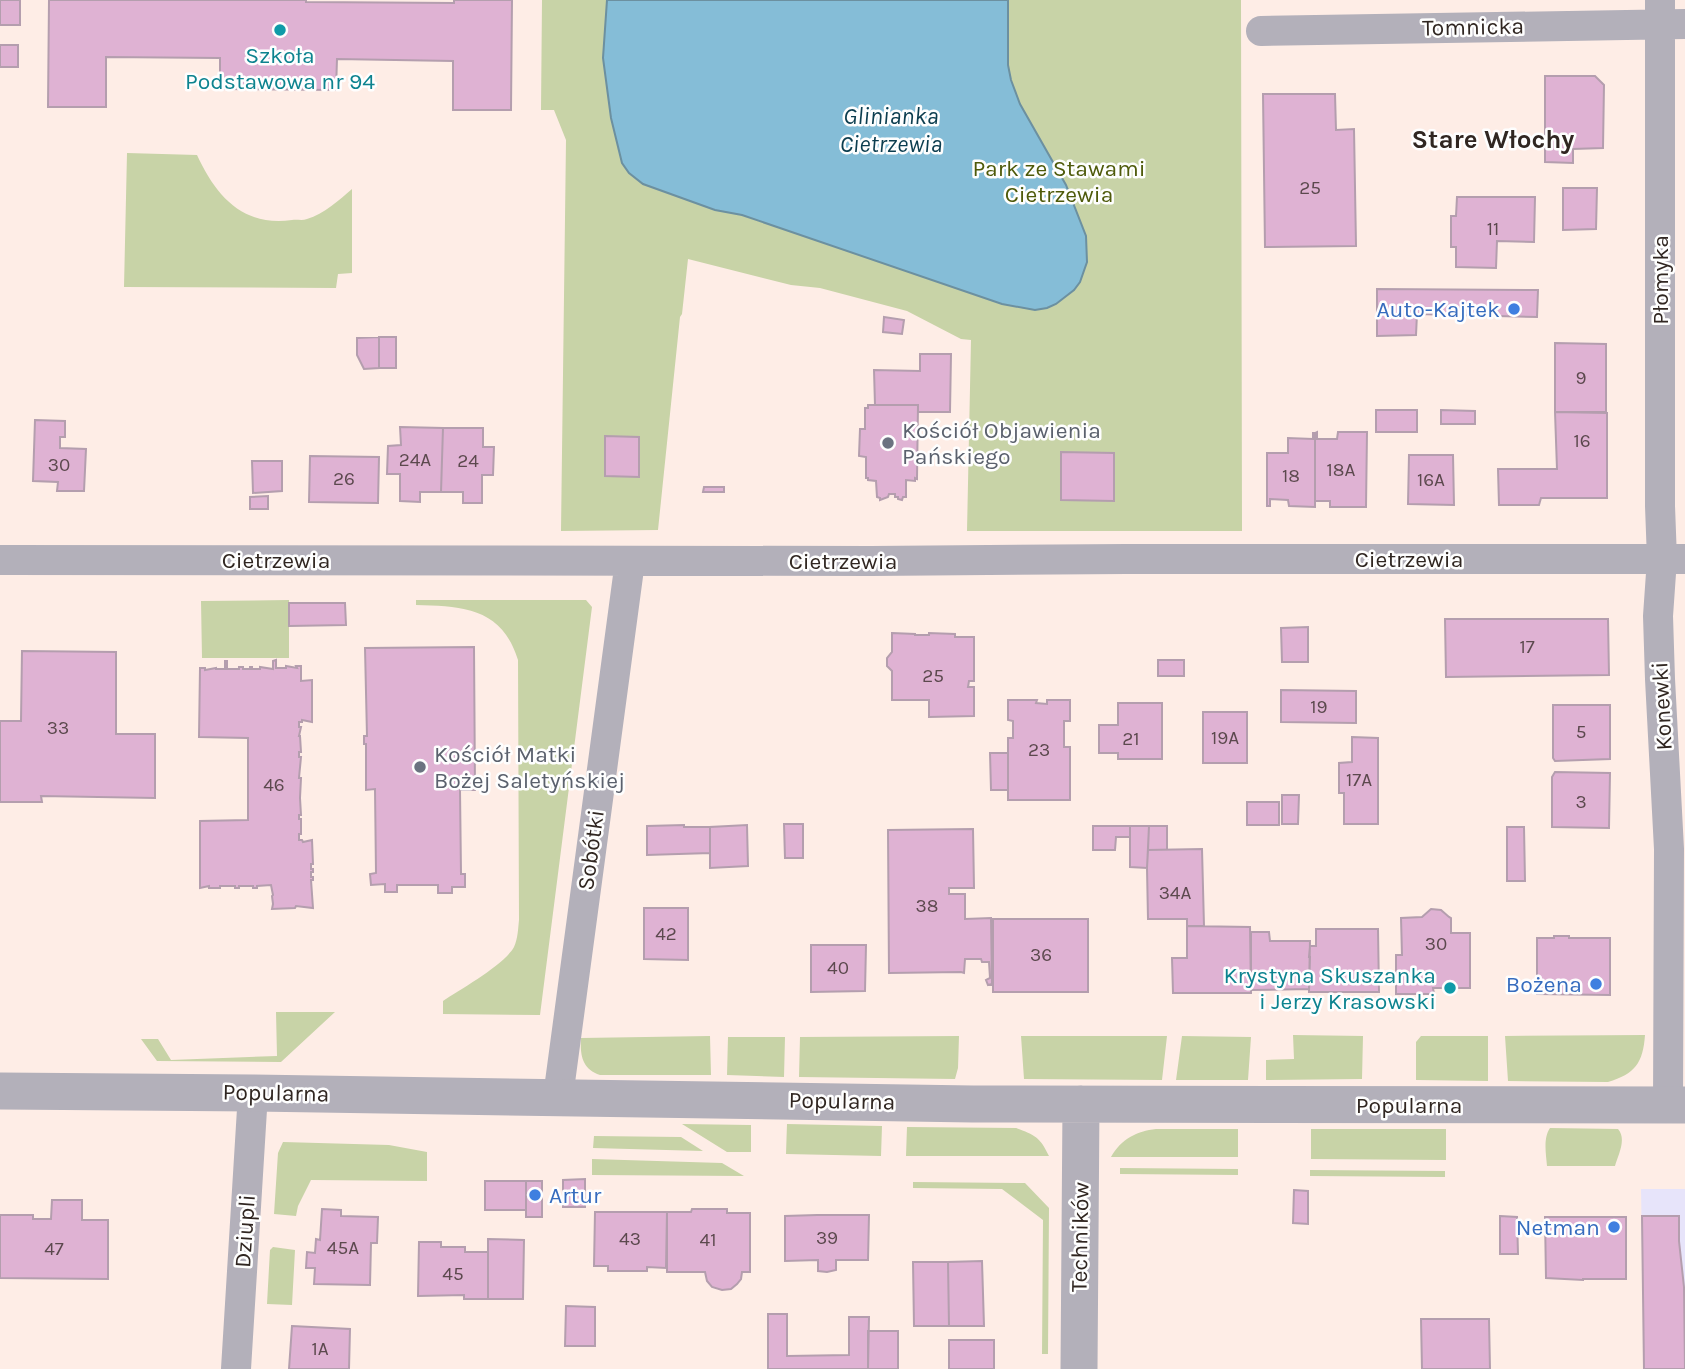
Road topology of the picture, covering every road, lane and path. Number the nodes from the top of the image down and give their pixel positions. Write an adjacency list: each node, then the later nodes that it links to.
1 (1668, 16): 2 (street, Tomnicka); 3 (street, Płomyka)
2 (1261, 32)
3 (1674, 559): 5 (street, Cietrzewia); 10 (street, Konewki)
4 (0, 560): 5 (street, Cietrzewia)
5 (630, 561): 8 (street, Sobótki)
6 (0, 1091): 7 (street, Popularna)
7 (253, 1093): 8 (street, Popularna); 11 (street, Dziupli)
8 (558, 1097): 9 (street, Popularna)
9 (1081, 1104): 10 (street, Popularna); 12 (street, Techników)
10 (1677, 1105)
11 (236, 1369)
12 (1079, 1369)

